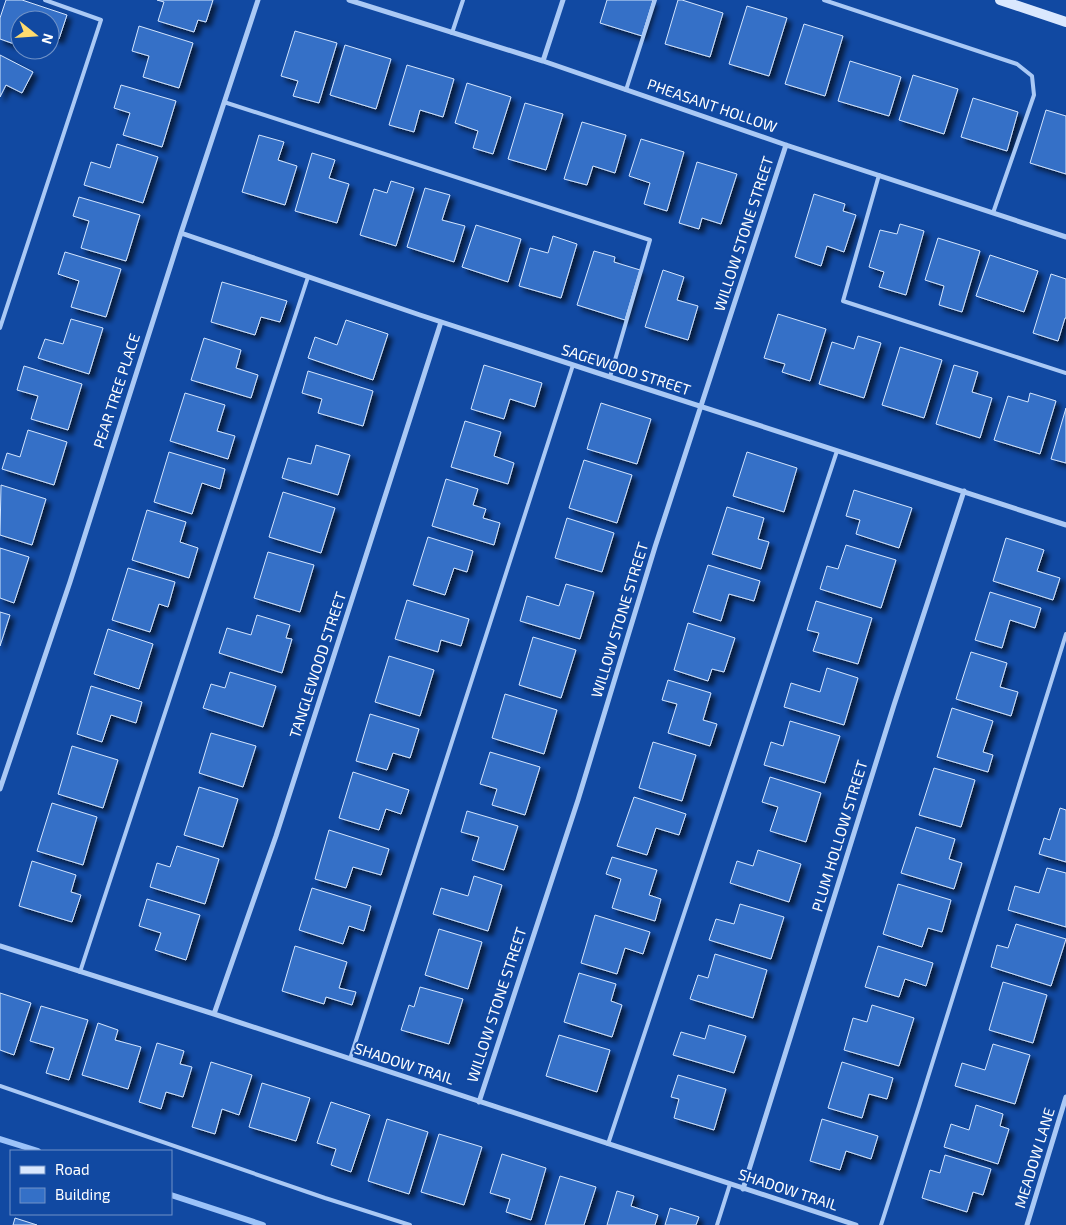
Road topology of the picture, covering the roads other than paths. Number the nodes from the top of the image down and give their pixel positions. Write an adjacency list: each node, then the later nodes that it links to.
1 (44, 0): 21 (lane)
2 (258, 0): 13 (street, PEAR TREE PLACE)
3 (350, 0): 10 (street, PHEASANT HOLLOW)
4 (463, 0): 10 (lane)
5 (563, 0): 11 (street)
6 (655, 0): 12 (lane)
7 (824, 0): 16 (lane)
8 (1000, 0): 9 (main road)
9 (1066, 22)
10 (452, 32): 11 (street, PHEASANT HOLLOW)
11 (543, 61): 12 (street, PHEASANT HOLLOW)
12 (626, 90): 14 (street, PHEASANT HOLLOW)
13 (224, 102): 17 (street, PEAR TREE PLACE); 24 (lane)
14 (786, 145): 15 (street, PHEASANT HOLLOW); 25 (street, WILLOW STONE STREET)
15 (879, 175): 16 (street, PHEASANT HOLLOW); 23 (lane)
16 (993, 213): 18 (street, PHEASANT HOLLOW)
17 (181, 233): 19 (street, SAGEWOOD STREET); 30 (street, PEAR TREE PLACE)
18 (1066, 237)
19 (308, 276): 20 (street, SAGEWOOD STREET); 32 (lane)
20 (441, 322): 22 (street, SAGEWOOD STREET); 33 (street, TANGLEWOOD STREET)
21 (0, 328)
22 (573, 365): 24 (street, SAGEWOOD STREET); 34 (lane)
23 (1066, 373)
24 (610, 377): 25 (street, SAGEWOOD STREET)
25 (702, 408): 26 (street, SAGEWOOD STREET); 37 (street, WILLOW STONE STREET)
26 (837, 450): 27 (street, SAGEWOOD STREET); 38 (lane)
27 (964, 491): 28 (street, SAGEWOOD STREET); 40 (street, PLUM HOLLOW STREET)
28 (1066, 525)
29 (1066, 634): 44 (lane)
30 (0, 789)
31 (0, 946): 32 (street, SHADOW TRAIL)
32 (80, 972): 33 (street, SHADOW TRAIL)
33 (214, 1014): 34 (street, SHADOW TRAIL)
34 (350, 1059): 37 (street, SHADOW TRAIL)
35 (0, 1086): 41 (lane)
36 (1066, 1097): 45 (street, MEADOW LANE)
37 (478, 1102): 38 (street, SHADOW TRAIL)
38 (608, 1144): 39 (street, SHADOW TRAIL)
39 (730, 1184): 40 (street, SHADOW TRAIL); 42 (lane)
40 (743, 1189): 43 (street, SHADOW TRAIL)
41 (410, 1225)
42 (717, 1225)
43 (856, 1225)
44 (881, 1225)
45 (1027, 1225)

